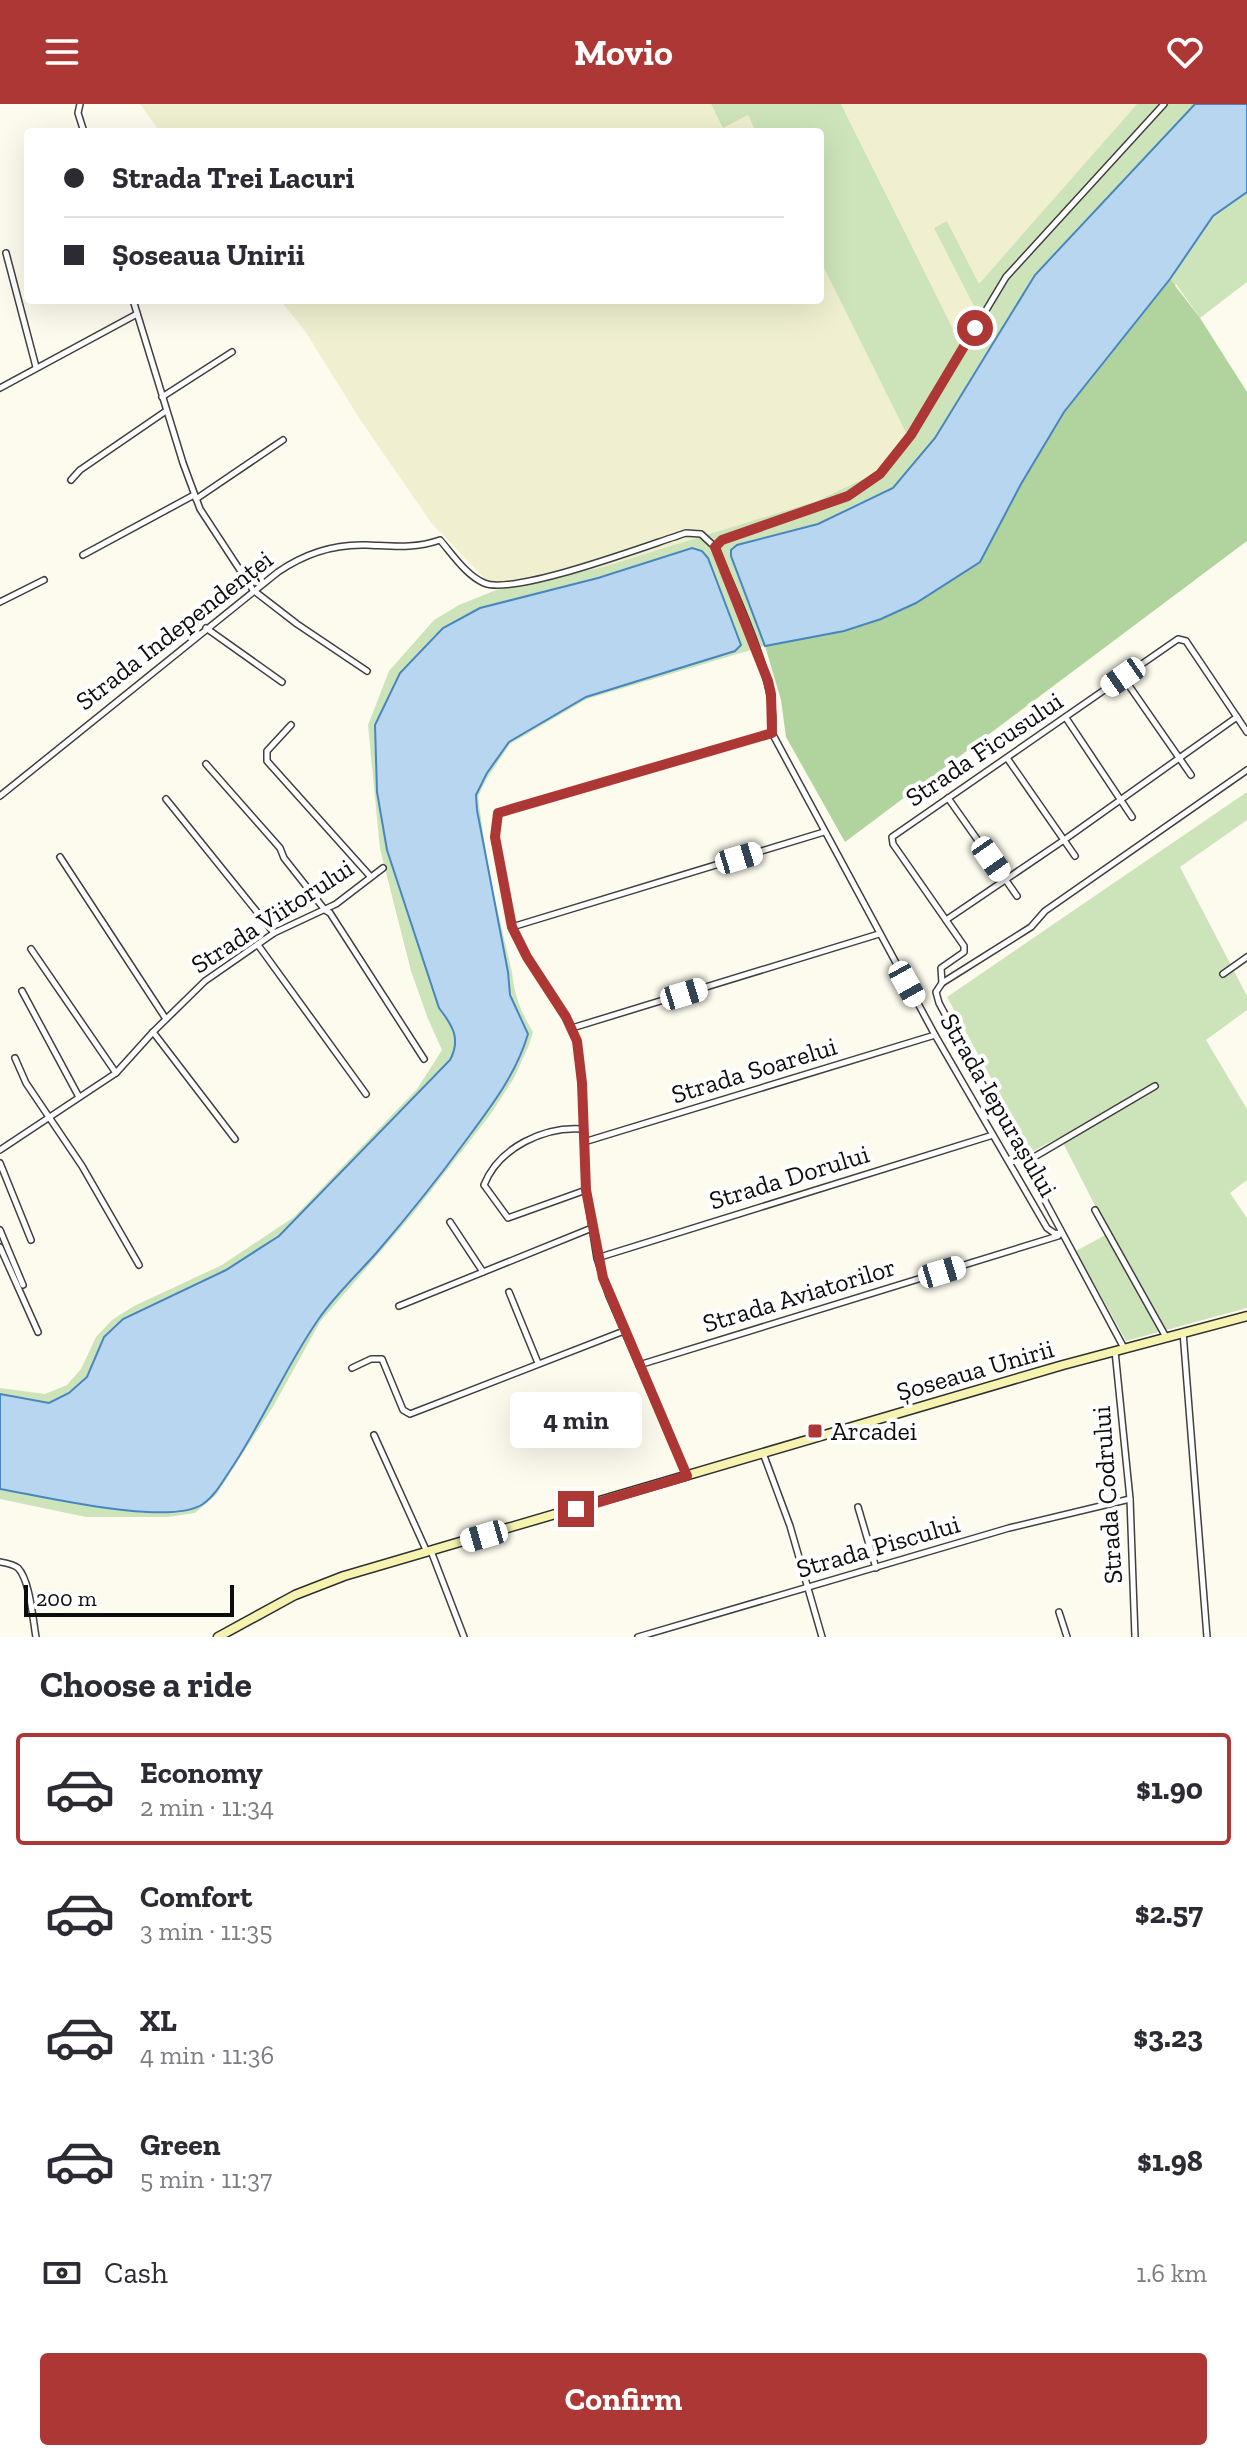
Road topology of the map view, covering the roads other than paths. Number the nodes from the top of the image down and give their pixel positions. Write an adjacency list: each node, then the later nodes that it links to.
1 (80, 104): 3 (street)
2 (1164, 104): 15 (street)
3 (83, 128)
4 (6, 253): 8 (street)
5 (134, 304): 6 (street)
6 (137, 314): 8 (street); 10 (street)
7 (232, 352): 10 (street)
8 (36, 367): 9 (street)
9 (0, 388)
10 (162, 397): 11 (street)
11 (166, 411): 13 (street); 14 (street)
12 (283, 440): 14 (street)
13 (71, 480)
14 (195, 497): 16 (street); 18 (street)
15 (715, 547): 18 (street, Strada Independenței); 28 (street)
16 (83, 555)
17 (44, 580): 19 (street)
18 (253, 590): 20 (street, Strada Independenței); 21 (street)
19 (0, 602)
20 (206, 628): 23 (street); 34 (street, Strada Independenței)
21 (367, 671)
22 (1123, 677): 24 (street, Strada Ficusului); 25 (street, Strada Ficusului); 29 (street)
23 (282, 682)
24 (1237, 717): 27 (street, Strada Ficusului); 29 (street)
25 (1066, 718): 30 (street, Strada Ficusului); 37 (street)
26 (291, 725): 44 (street)
27 (1247, 732)
28 (772, 733): 39 (street, Strada Iepurașului); 49 (street)
29 (1180, 757): 33 (street); 37 (street)
30 (1007, 758): 35 (street, Strada Ficusului); 40 (street)
31 (206, 764): 47 (street)
32 (1247, 770): 56 (street)
33 (1191, 775)
34 (0, 796)
35 (948, 798): 45 (street); 48 (street, Strada Ficusului)
36 (166, 799): 50 (street)
37 (1121, 800): 38 (street); 40 (street)
38 (1132, 817)
39 (824, 832): 49 (street); 51 (street, Strada Iepurașului)
40 (1064, 840): 41 (street); 45 (street)
41 (1075, 856)
42 (60, 857): 58 (street)
43 (383, 868): 44 (street, Strada Viitorului)
44 (370, 876): 47 (street, Strada Viitorului)
45 (1005, 879): 46 (street); 48 (street)
46 (1017, 896)
47 (325, 910): 50 (street, Strada Viitorului); 63 (street)
48 (946, 920): 56 (street, Strada Ficusului)
49 (512, 927): 59 (street)
50 (274, 933): 52 (street, Strada Viitorului)
51 (879, 934): 59 (street); 61 (street, Strada Iepurașului)
52 (258, 945): 58 (street, Strada Viitorului); 66 (street)
53 (31, 949): 64 (street)
54 (1247, 957): 55 (street)
55 (1223, 974)
56 (939, 985): 75 (street, Strada Iepurașului)
57 (22, 991): 67 (street)
58 (166, 1019): 60 (street, Strada Viitorului)
59 (572, 1028): 69 (street)
60 (153, 1032): 64 (street, Strada Viitorului); 71 (street)
61 (935, 1035): 70 (street, Strada Iepurașului); 72 (street, Strada Soarelui)
62 (15, 1058): 68 (street)
63 (424, 1059)
64 (116, 1073): 67 (street, Strada Viitorului)
65 (1155, 1086): 75 (street)
66 (366, 1094)
67 (79, 1097): 68 (street, Strada Viitorului)
68 (50, 1115): 73 (street, Strada Viitorului); 85 (street)
69 (583, 1129): 72 (street); 76 (street)
70 (993, 1135): 81 (street, Strada Iepurașului); 84 (street, Strada Dorului)
71 (235, 1139)
72 (584, 1142): 76 (street)
73 (0, 1150)
74 (0, 1163): 82 (street)
75 (1024, 1163): 81 (street, Strada Iepurașului)
76 (586, 1190): 79 (street)
77 (1095, 1210): 94 (street)
78 (450, 1222): 86 (street)
79 (592, 1228): 84 (street); 86 (street)
80 (0, 1230): 87 (street)
81 (1063, 1234): 95 (street, Strada Iepurașului); 97 (street, Strada Aviatorilor)
82 (31, 1240)
83 (0, 1247): 92 (street)
84 (597, 1258): 91 (street)
85 (139, 1265)
86 (483, 1272): 89 (street)
87 (23, 1285)
88 (509, 1292): 96 (street)
89 (399, 1306)
90 (1247, 1316): 93 (main road, Șoseaua Unirii)
91 (624, 1331): 96 (street); 97 (street)
92 (38, 1332)
93 (1183, 1332): 94 (main road, Șoseaua Unirii); 116 (street)
94 (1166, 1337): 95 (main road, Șoseaua Unirii)
95 (1120, 1349): 100 (main road, Șoseaua Unirii); 102 (street, Strada Codrului)
96 (538, 1363): 98 (street)
97 (639, 1365): 101 (street)
98 (352, 1368)
99 (374, 1435): 104 (street)
100 (763, 1453): 101 (main road, Șoseaua Unirii); 107 (street)
101 (687, 1476): 104 (main road, Șoseaua Unirii)
102 (1130, 1499): 106 (street, Strada Piscului); 115 (street, Strada Codrului)
103 (858, 1507): 106 (street)
104 (429, 1551): 110 (main road, Șoseaua Unirii); 111 (street)
105 (0, 1562): 109 (street)
106 (876, 1568): 107 (street, Strada Piscului)
107 (808, 1587): 112 (street, Strada Piscului); 113 (street)
108 (1059, 1612): 114 (street)
109 (36, 1637)
110 (218, 1637)
111 (464, 1637)
112 (638, 1637)
113 (822, 1637)
114 (1067, 1637)
115 (1135, 1637)
116 (1207, 1637)

